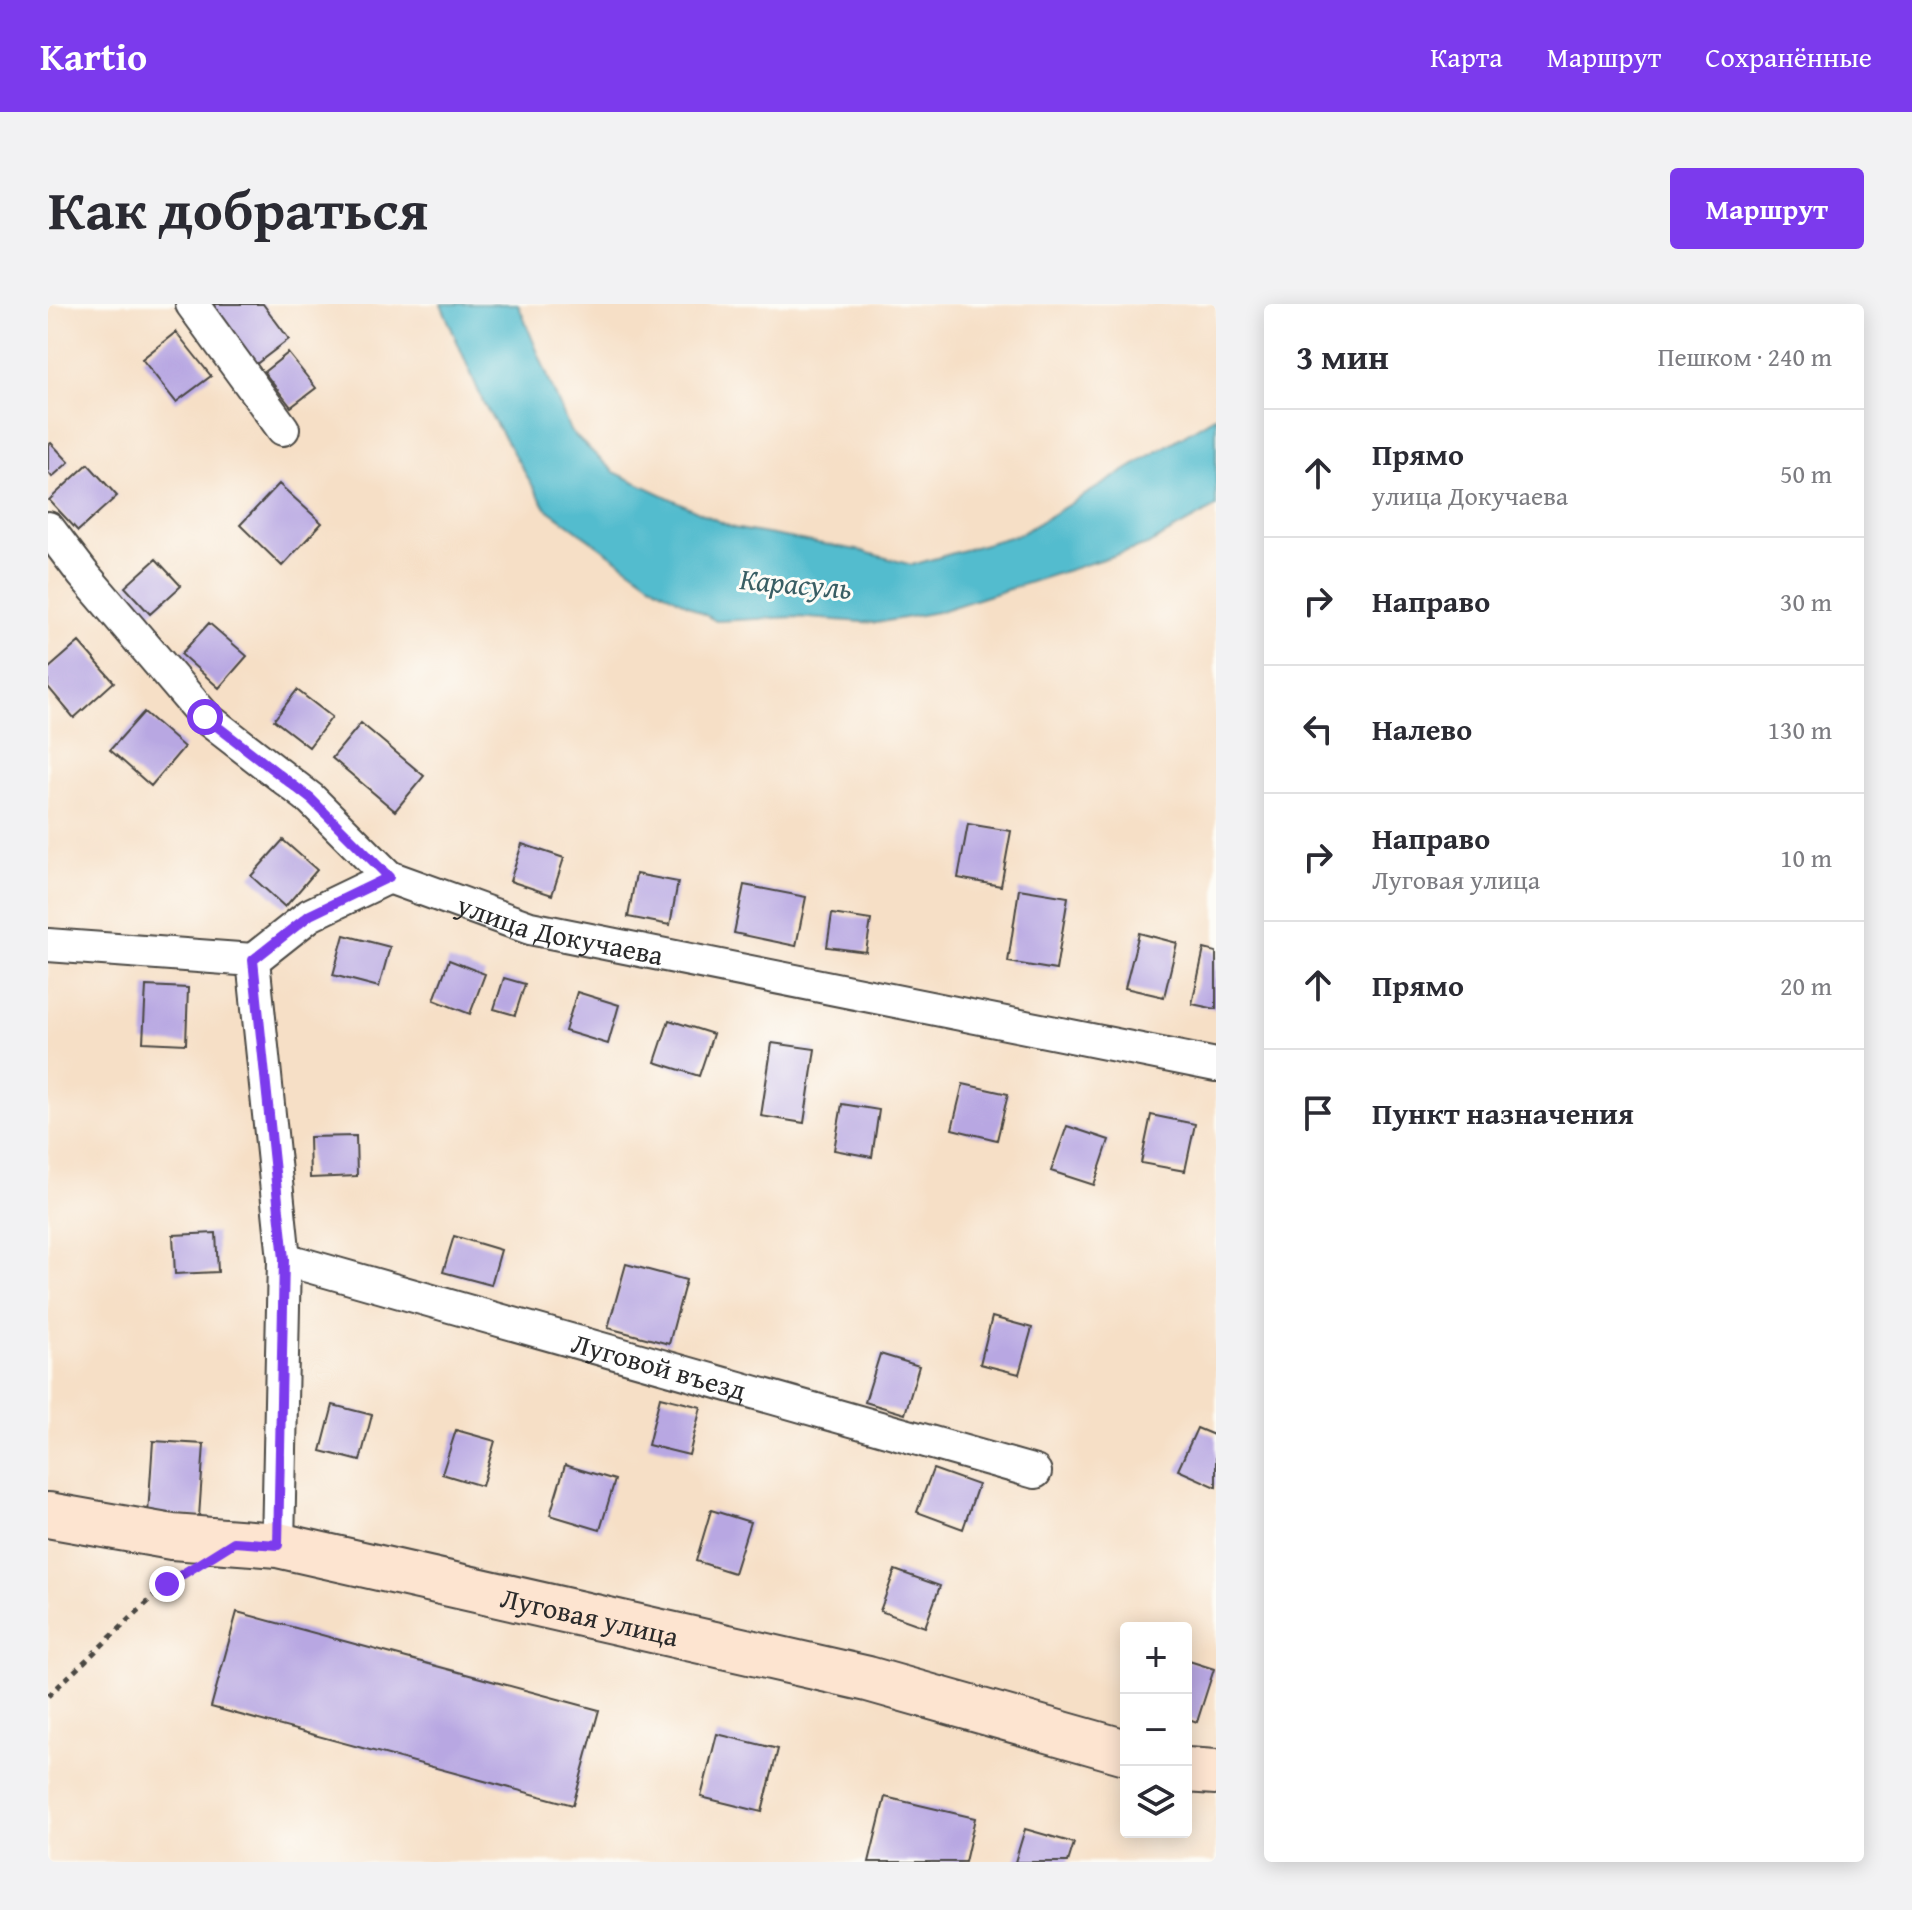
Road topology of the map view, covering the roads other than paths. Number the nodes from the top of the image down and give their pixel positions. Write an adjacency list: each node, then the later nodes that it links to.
1 (192, 304): 2 (street)
2 (283, 429)
3 (48, 528): 4 (street, улица Докучаева)
4 (389, 877): 6 (street); 7 (street, улица Докучаева)
5 (48, 945): 6 (street)
6 (253, 960): 8 (street)
7 (1216, 1065)
8 (284, 1259): 9 (street, Луговой въезд); 11 (street)
9 (1035, 1472)
10 (48, 1515): 11 (main road, Луговая улица)
11 (278, 1545): 12 (main road, Луговая улица)
12 (1120, 1750)
13 (1192, 1770): 14 (main road)
14 (1216, 1772)

